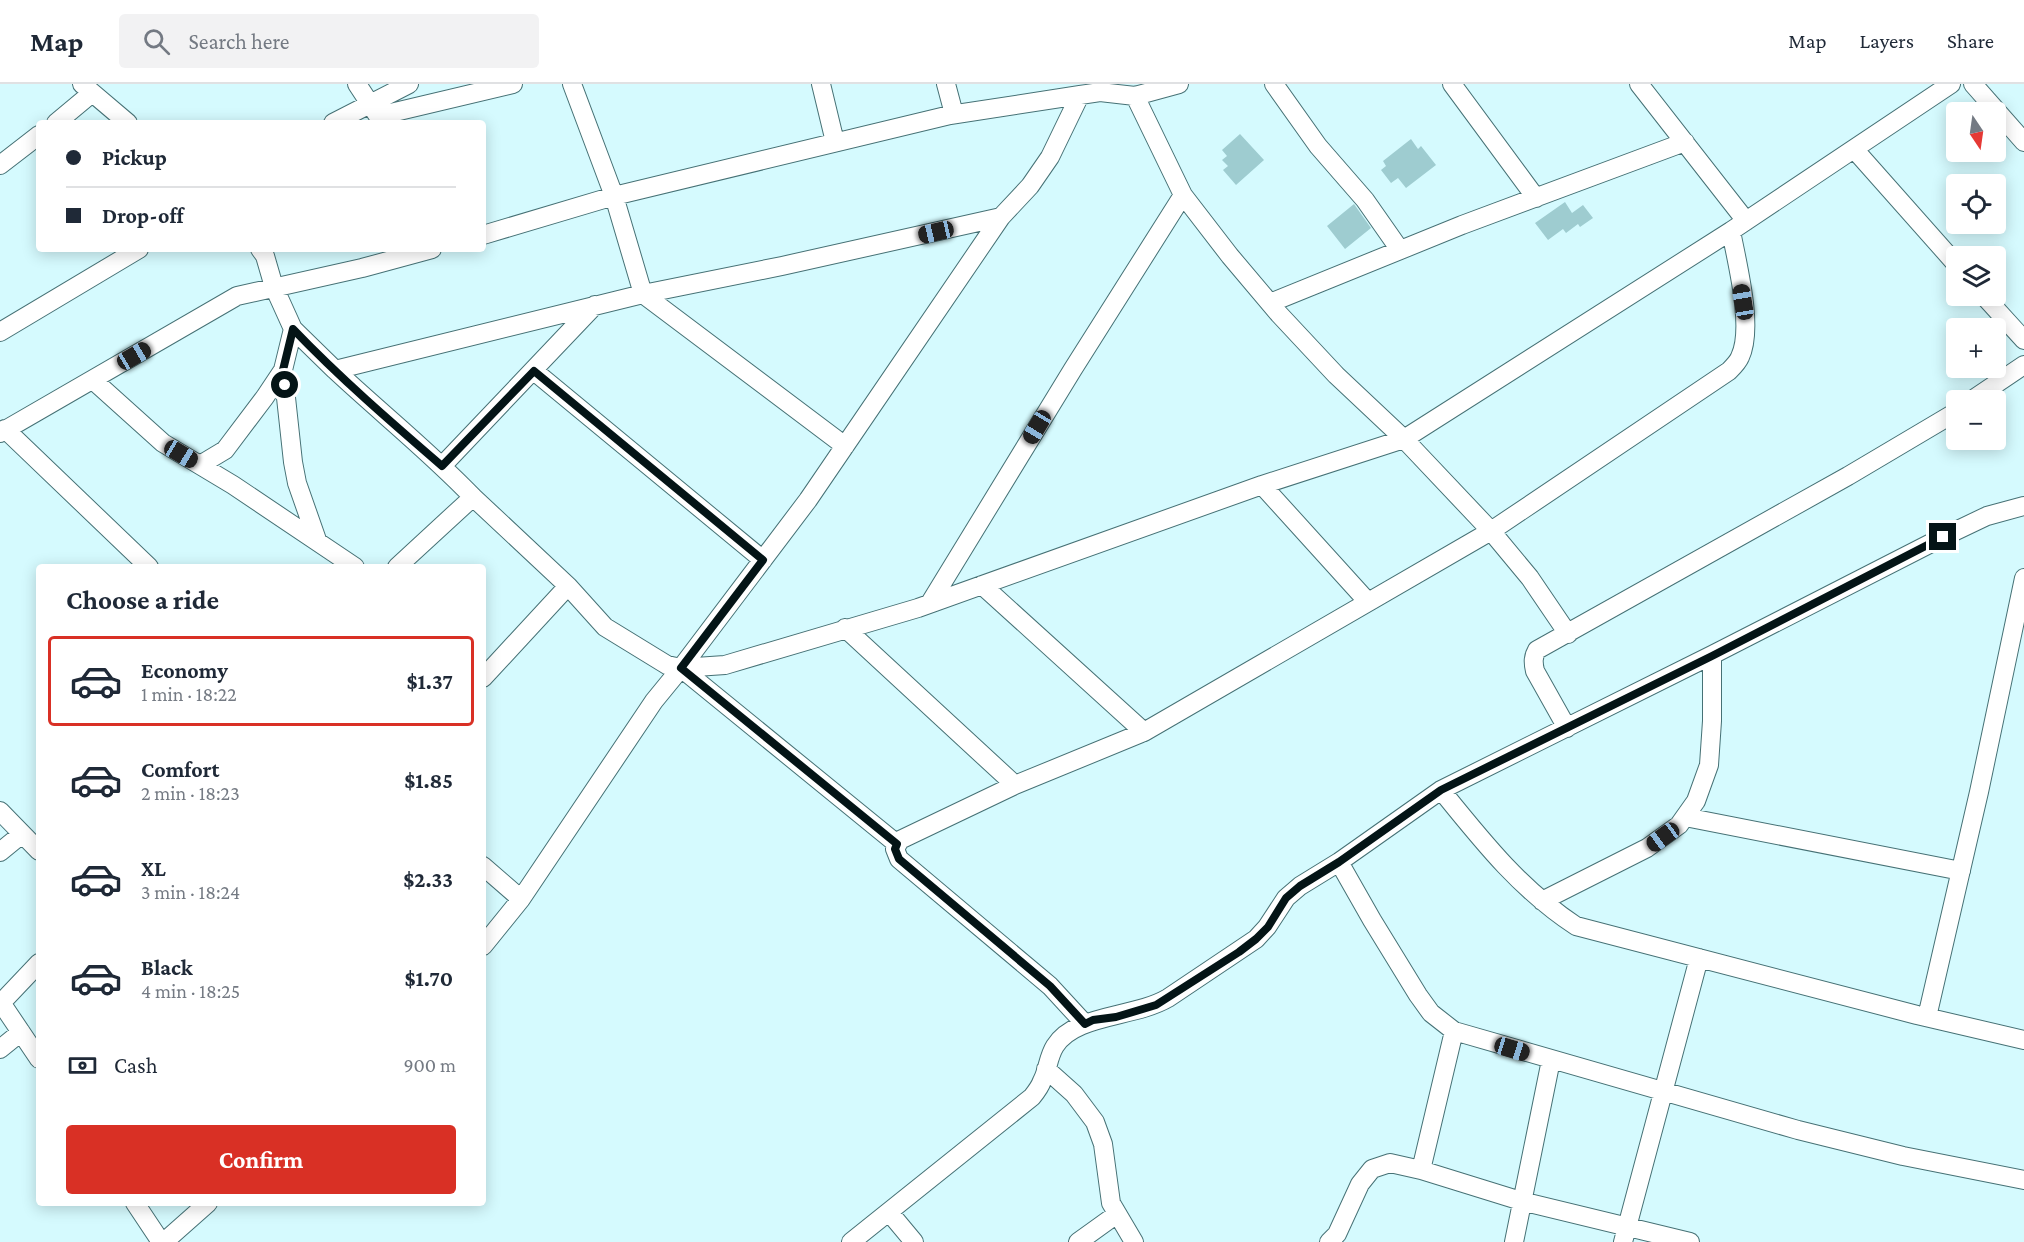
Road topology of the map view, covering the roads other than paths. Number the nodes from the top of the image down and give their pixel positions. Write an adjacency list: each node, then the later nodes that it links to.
1 (357, 84): 17 (street)
2 (409, 84): 17 (street)
3 (513, 84): 17 (street)
4 (572, 84): 29 (street)
5 (821, 84): 23 (street)
6 (946, 84): 18 (street)
7 (1179, 84): 16 (street)
8 (1274, 84): 34 (street)
9 (1452, 84): 30 (street)
10 (1639, 84): 24 (street)
11 (1951, 84): 26 (street)
12 (1973, 84): 25 (street)
13 (1099, 88): 15 (street); 16 (street)
14 (87, 89): 19 (street); 20 (street)
15 (1080, 95): 18 (street); 31 (street)
16 (1135, 96): 28 (street)
17 (371, 104): 21 (street)
18 (954, 114): 23 (street)
19 (59, 120)
20 (124, 120)
21 (339, 120)
22 (36, 137): 27 (street)
23 (835, 142): 29 (street)
24 (1685, 142): 30 (street); 32 (street)
25 (2024, 142)
26 (1854, 149): 32 (street); 38 (street)
27 (0, 165)
28 (1183, 195): 41 (street); 72 (street)
29 (614, 196): 33 (street); 40 (street)
30 (1536, 198): 34 (street)
31 (1001, 217): 40 (street); 56 (street)
32 (1739, 226): 55 (street); 62 (street)
33 (486, 234)
34 (1400, 250): 41 (street)
35 (134, 252): 45 (street)
36 (262, 252): 39 (street)
37 (421, 252): 39 (street)
38 (1946, 253)
39 (274, 287): 44 (street); 51 (street)
40 (643, 294): 42 (street); 56 (street)
41 (1270, 303): 55 (street)
42 (595, 305): 49 (street); 50 (street)
43 (1993, 306): 46 (street)
44 (293, 329): 48 (street); 49 (street)
45 (0, 332)
46 (2024, 340)
47 (2024, 365): 52 (street)
48 (283, 370): 57 (street); 63 (street)
49 (335, 370): 58 (street)
50 (534, 371): 58 (street); 64 (street)
51 (93, 380): 54 (street); 57 (street)
52 (1987, 390)
53 (1946, 418): 74 (street)
54 (2, 431): 65 (street)
55 (1404, 439): 59 (street); 62 (street)
56 (845, 446): 64 (street)
57 (200, 465): 63 (street)
58 (442, 466): 60 (street)
59 (1262, 485): 69 (street); 71 (street)
60 (473, 497): 67 (street); 70 (street)
61 (2024, 506): 75 (street)
62 (1491, 531): 71 (street); 74 (street)
63 (317, 540): 66 (street)
64 (763, 560): 76 (street)
65 (146, 564)
66 (351, 564)
67 (399, 564)
68 (2024, 578): 90 (street)
69 (982, 585): 72 (street); 79 (street)
70 (568, 586): 76 (street); 77 (street)
71 (1368, 602): 79 (street)
72 (930, 603): 73 (street)
73 (844, 628): 76 (street); 80 (street)
74 (1568, 634): 78 (street)
75 (1712, 656): 78 (street); 83 (street)
76 (681, 668): 85 (street); 91 (street)
77 (486, 675)
78 (1567, 728): 81 (street)
79 (1144, 732): 80 (street)
80 (1015, 785): 85 (street)
81 (1441, 790): 88 (street); 92 (street)
82 (0, 811): 84 (street)
83 (1685, 817): 90 (street); 92 (street)
84 (22, 834): 86 (street); 87 (street)
85 (897, 844): 98 (street)
86 (36, 848)
87 (0, 852)
88 (1339, 862): 98 (street); 99 (street)
89 (486, 870): 91 (street)
90 (1961, 871): 97 (street)
91 (521, 899): 93 (street)
92 (1542, 902): 94 (street)
93 (486, 942)
94 (1699, 958): 97 (street); 106 (street)
95 (36, 966): 96 (street)
96 (1, 1002): 100 (street)
97 (1927, 1017): 101 (street)
98 (1085, 1024): 105 (street)
99 (1454, 1031): 104 (street); 107 (street)
100 (21, 1032): 102 (street); 103 (street)
101 (2024, 1040)
102 (0, 1049)
103 (36, 1054)
104 (1551, 1060): 106 (street); 109 (street)
105 (1046, 1069): 112 (street); 113 (street)
106 (1665, 1092): 108 (street); 114 (street)
107 (1421, 1170): 109 (street); 120 (street)
108 (2024, 1180)
109 (1521, 1201): 114 (street); 121 (street)
110 (137, 1206): 115 (street)
111 (204, 1206): 115 (street)
112 (889, 1212): 116 (street); 117 (street)
113 (1117, 1214): 118 (street); 119 (street)
114 (1625, 1235): 122 (street)
115 (162, 1242)
116 (851, 1242)
117 (914, 1242)
118 (1078, 1242)
119 (1134, 1242)
120 (1329, 1242)
121 (1514, 1242)
122 (1690, 1242)

